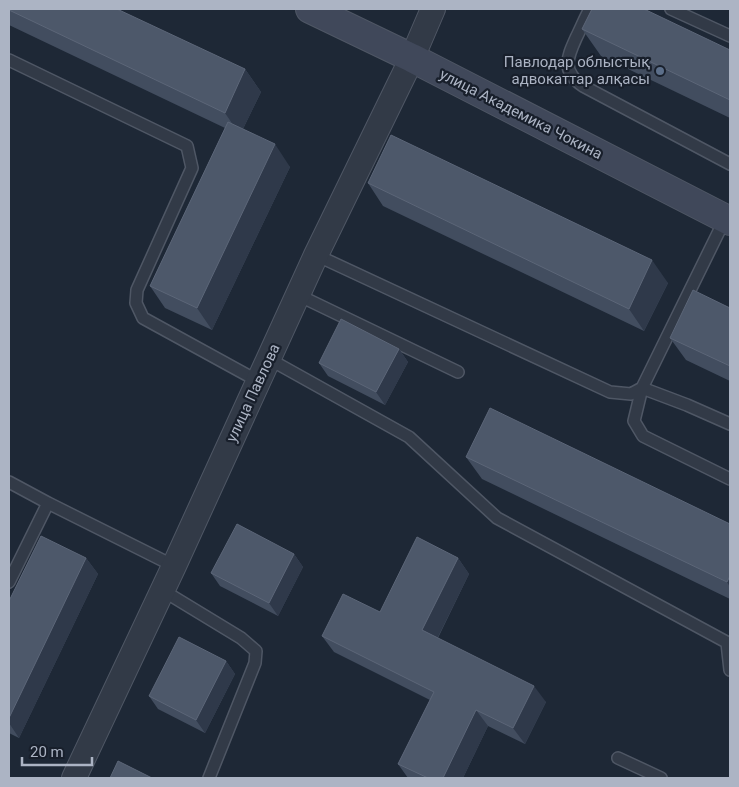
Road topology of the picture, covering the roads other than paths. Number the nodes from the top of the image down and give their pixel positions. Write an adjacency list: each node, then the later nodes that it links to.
1 (433, 9): 6 (street, улица Павлова)
2 (590, 9): 8 (lane)
3 (671, 9): 5 (lane)
4 (314, 10): 6 (main road, улица Академика Чокина)
5 (730, 36)
6 (412, 58): 9 (main road, улица Академика Чокина); 10 (street, улица Павлова)
7 (9, 60): 14 (lane)
8 (730, 164)
9 (728, 220): 15 (lane)
10 (316, 255): 11 (street, улица Павлова); 15 (lane)
11 (298, 295): 12 (street, улица Павлова); 13 (lane)
12 (269, 359): 14 (street, улица Павлова); 23 (lane)
13 (458, 372)
14 (258, 380): 20 (street, улица Павлова)
15 (642, 388): 16 (lane); 17 (lane)
16 (730, 424)
17 (730, 479)
18 (9, 482): 19 (lane)
19 (48, 504): 20 (lane); 21 (lane)
20 (174, 566): 22 (street, улица Павлова)
21 (9, 582)
22 (162, 590): 26 (street, улица Павлова); 27 (lane)
23 (729, 644): 24 (lane)
24 (730, 670)
25 (618, 758): 28 (lane)
26 (74, 778)
27 (209, 778)
28 (661, 778)

